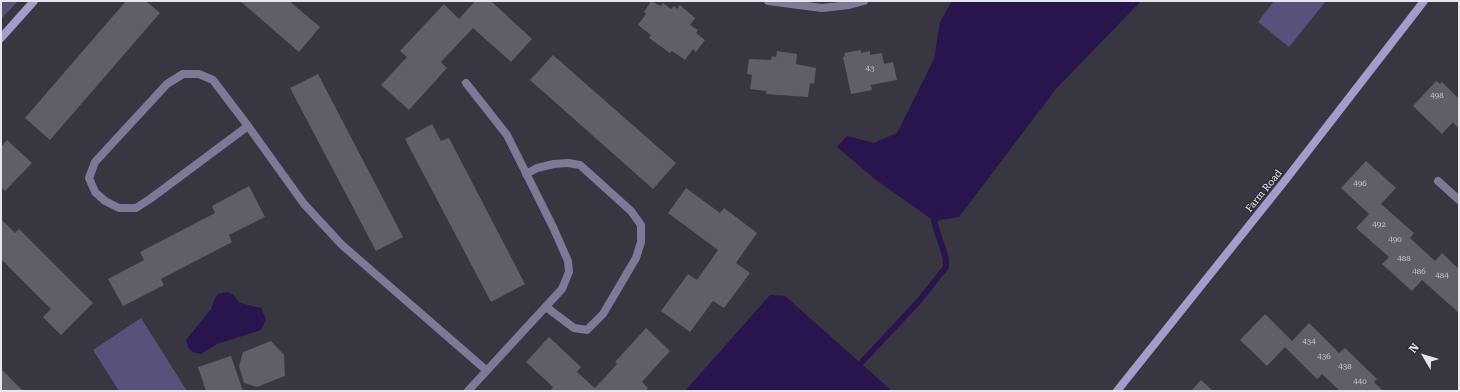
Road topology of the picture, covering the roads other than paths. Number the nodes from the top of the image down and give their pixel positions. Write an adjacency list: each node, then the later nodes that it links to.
1 (34, 1): 5 (street)
2 (768, 1): 3 (street)
3 (864, 1)
4 (1424, 1): 14 (street, Farm Road)
5 (1, 38)
6 (466, 83): 8 (street)
7 (248, 126): 7 (street); 12 (street)
8 (526, 174): 11 (street); 11 (street)
9 (1438, 181): 10 (street)
10 (1459, 200)
11 (546, 307): 12 (street)
12 (486, 370): 13 (street)
13 (468, 391)
14 (1117, 391)

